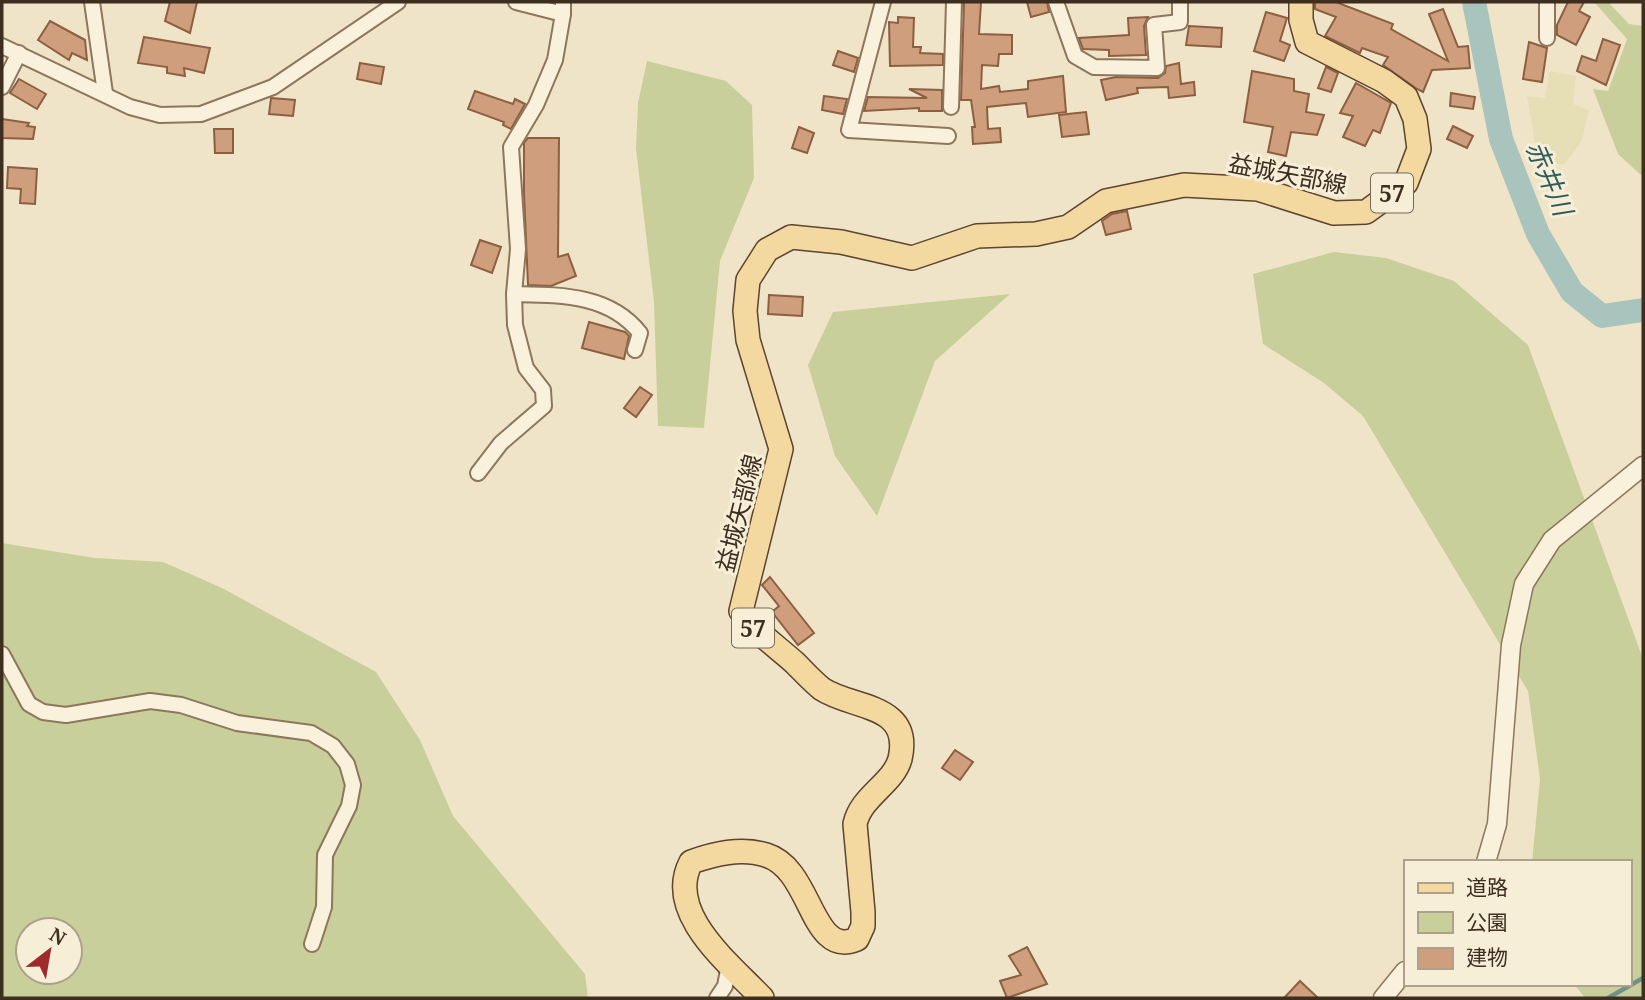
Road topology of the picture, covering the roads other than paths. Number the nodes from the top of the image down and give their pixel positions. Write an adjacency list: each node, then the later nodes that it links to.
1 (92, 2): 15 (street)
2 (398, 2): 15 (street)
3 (516, 2): 10 (street)
4 (883, 2): 17 (street)
5 (954, 2): 16 (street)
6 (1056, 2): 7 (street)
7 (1180, 2)
8 (1301, 2): 25 (main road, 益城矢部線 / 57)
9 (1547, 2): 11 (street)
10 (563, 8): 18 (street)
11 (1547, 38)
12 (2, 46): 13 (street)
13 (19, 53): 14 (street); 15 (street)
14 (2, 87)
15 (104, 93)
16 (951, 107)
17 (948, 136)
18 (514, 294): 19 (street); 21 (street)
19 (635, 350)
20 (1643, 466): 23 (street)
21 (478, 473)
22 (2, 654): 24 (street)
23 (1487, 860)
24 (312, 944)
25 (729, 965): 27 (main road, 益城矢部線 / 57); 28 (street)
26 (1404, 972): 29 (street)
27 (756, 995)
28 (717, 998)
29 (1383, 998)

